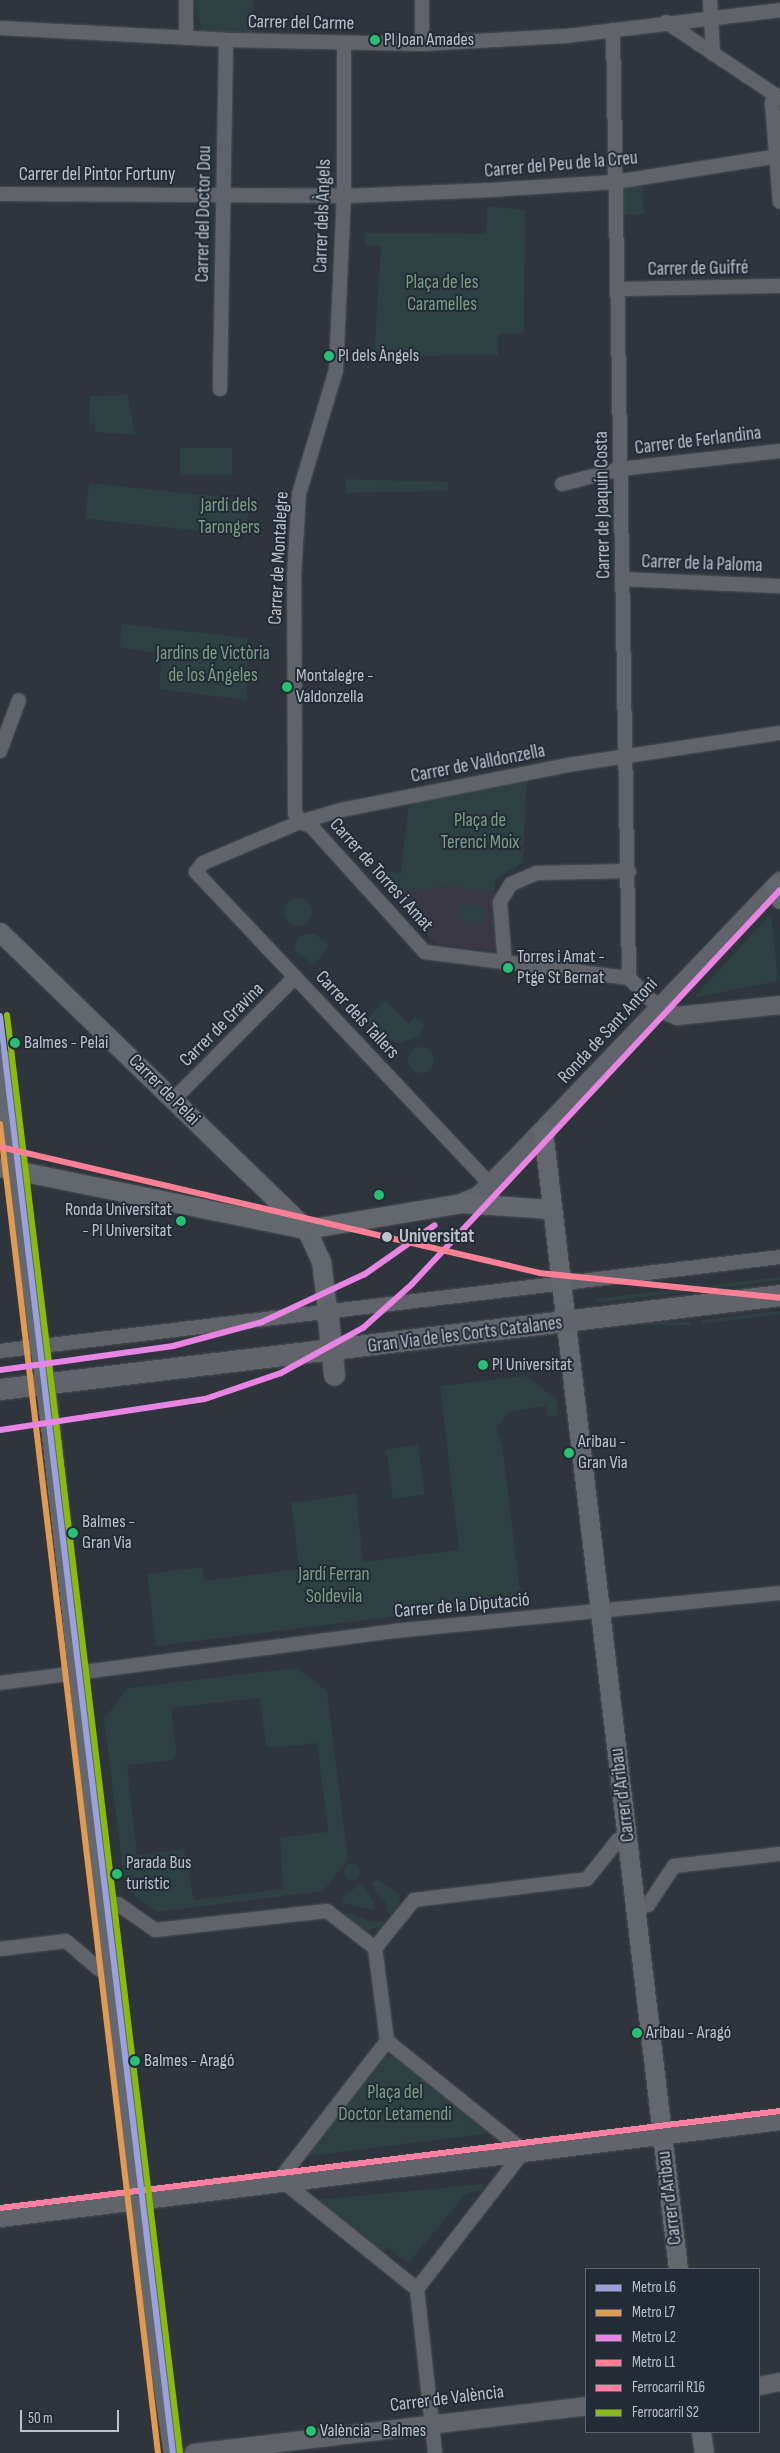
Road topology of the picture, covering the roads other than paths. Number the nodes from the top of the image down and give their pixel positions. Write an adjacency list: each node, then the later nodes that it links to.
1 (186, 0): 9 (street)
2 (422, 0): 12 (street)
3 (710, 0): 5 (street)
4 (780, 10): 5 (street, Carrer del Carme)
5 (711, 16): 6 (street, Carrer del Carme); 13 (street)
6 (666, 22): 8 (street, Carrer del Carme); 13 (street)
7 (0, 28): 9 (street, Carrer del Carme)
8 (613, 30): 12 (street, Carrer del Carme); 16 (street, Carrer de Joaquín Costa)
9 (186, 38): 10 (street, Carrer del Carme)
10 (226, 40): 11 (street, Carrer del Carme); 18 (street, Carrer del Doctor Dou)
11 (344, 43): 12 (street, Carrer del Carme); 19 (street, Carrer dels Àngels)
12 (422, 44)
13 (713, 54): 14 (street)
14 (778, 97): 15 (street)
15 (779, 156): 16 (street, Carrer del Peu de la Creu); 20 (street)
16 (615, 182): 19 (street, Carrer del Peu de la Creu); 22 (street, Carrer de Joaquín Costa)
17 (0, 194): 18 (street, Carrer del Pintor Fortuny)
18 (222, 194): 19 (street, Carrer del Pintor Fortuny); 23 (street, Carrer del Doctor Dou)
19 (344, 196): 24 (street, Carrer dels Àngels)
20 (780, 202)
21 (780, 286): 22 (street, Carrer de Guifré)
22 (617, 289): 26 (street, Carrer de Joaquín Costa)
23 (220, 389)
24 (331, 389): 34 (street, Carrer de Montalegre)
25 (780, 451): 26 (street, Carrer de Ferlandina)
26 (620, 469): 27 (street, Carrer de Ferlandina); 28 (street, Carrer de Joaquín Costa)
27 (562, 484)
28 (623, 579): 29 (street, Carrer de la Paloma); 33 (street, Carrer de Joaquín Costa)
29 (780, 586)
30 (19, 700): 32 (street)
31 (780, 733): 33 (street, Carrer de Valldonzella)
32 (0, 751)
33 (626, 755): 34 (street, Carrer de Valldonzella); 35 (street, Carrer de Joaquín Costa)
34 (300, 822): 36 (street, Carrer de Valldonzella); 39 (street, Carrer de Torres i Amat)
35 (629, 871): 39 (street); 41 (street, Carrer de Joaquín Costa)
36 (196, 872): 40 (street, Carrer dels Tallers)
37 (778, 888): 43 (street, Ronda de Sant Antoni)
38 (0, 932): 45 (main road, Carrer de Pelai)
39 (505, 964): 41 (street, Carrer de Torres i Amat)
40 (296, 977): 45 (street, Carrer de Gravina); 48 (street, Carrer dels Tallers)
41 (629, 978): 43 (street)
42 (780, 1005): 43 (street)
43 (659, 1008): 46 (street, Ronda de Sant Antoni)
44 (0, 1057): 47 (main road)
45 (174, 1099): 51 (main road, Carrer de Pelai)
46 (543, 1130): 48 (street, Ronda de Sant Antoni); 50 (main road, Carrer d'Aribau)
47 (8, 1169): 51 (main road); 57 (main road)
48 (490, 1184): 49 (street, Ronda de Sant Antoni)
49 (461, 1203): 50 (main road); 51 (main road)
50 (551, 1209): 53 (main road, Carrer d'Aribau)
51 (306, 1229): 55 (main road)
52 (780, 1257): 53 (street)
53 (561, 1282): 55 (street); 56 (main road, Carrer d'Aribau)
54 (780, 1295): 56 (main road, Gran Via de les Corts Catalanes)
55 (327, 1309): 57 (street); 59 (main road)
56 (566, 1322): 59 (main road, Gran Via de les Corts Catalanes); 64 (main road, Carrer d'Aribau)
57 (39, 1345): 58 (street); 61 (main road)
58 (0, 1351)
59 (331, 1352): 60 (main road); 61 (main road, Gran Via de les Corts Catalanes)
60 (334, 1375)
61 (44, 1382): 62 (main road, Gran Via de les Corts Catalanes); 65 (main road)
62 (0, 1389)
63 (780, 1593): 64 (street, Carrer de la Diputació)
64 (602, 1612): 65 (street, Carrer de la Diputació); 67 (main road, Carrer d'Aribau)
65 (77, 1675): 66 (street, Carrer de la Diputació); 69 (main road)
66 (0, 1683)
67 (628, 1838): 70 (main road, Carrer d'Aribau); 71 (street)
68 (780, 1854): 70 (street)
69 (110, 1903): 71 (street); 73 (main road)
70 (637, 1907): 76 (main road, Carrer d'Aribau)
71 (375, 1948): 74 (street)
72 (0, 1949): 73 (street)
73 (112, 1972): 79 (main road)
74 (388, 2041): 77 (street); 78 (street)
75 (780, 2119): 76 (main road)
76 (662, 2134): 77 (main road); 81 (main road, Carrer d'Aribau)
77 (524, 2151): 78 (main road); 82 (street)
78 (280, 2179): 79 (main road); 82 (street)
79 (138, 2199): 80 (main road); 88 (main road)
80 (0, 2216)
81 (678, 2268)
82 (417, 2289): 86 (street)
83 (780, 2382): 84 (street)
84 (760, 2386)
85 (585, 2406): 86 (street, Carrer de València)
86 (430, 2423): 89 (street, Carrer de València); 90 (street)
87 (701, 2433): 91 (main road)
88 (173, 2453)
89 (194, 2453)
90 (434, 2453)
91 (704, 2453)

